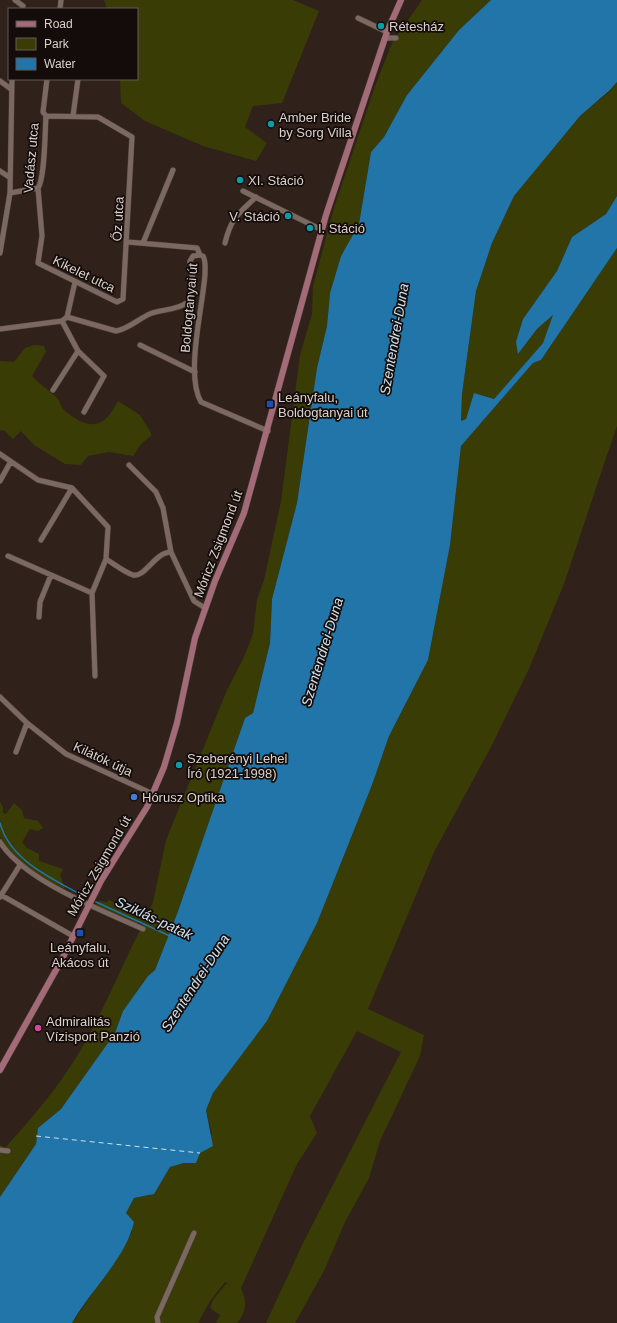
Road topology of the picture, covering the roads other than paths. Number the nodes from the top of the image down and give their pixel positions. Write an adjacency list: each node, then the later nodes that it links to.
1 (15, 0): 4 (street)
2 (23, 0): 4 (street)
3 (401, 0): 6 (main road, Móricz Zsigmond út)
4 (23, 8)
5 (358, 18): 6 (street)
6 (386, 35): 7 (street); 22 (main road, Móricz Zsigmond út)
7 (396, 38)
8 (12, 80): 12 (street)
9 (47, 80): 13 (street, Vadász utca)
10 (78, 80): 14 (street)
11 (0, 81): 12 (street)
12 (10, 89): 17 (street)
13 (46, 116): 14 (street); 18 (street, Vadász utca)
14 (73, 116): 23 (street, Őz utca)
15 (0, 170): 17 (street)
16 (173, 170): 24 (street)
17 (9, 177): 20 (street)
18 (38, 188): 20 (street); 28 (street, Vadász utca)
19 (244, 190): 21 (street)
20 (10, 193): 26 (street)
21 (256, 197): 22 (street); 25 (street)
22 (322, 230): 39 (main road, Móricz Zsigmond út)
23 (128, 242): 24 (street); 30 (street, Őz utca)
24 (142, 243): 27 (street)
25 (225, 244)
26 (0, 251)
27 (200, 255): 31 (street, Boldogtanyai út); 36 (street, Boldogtanyai út)
28 (38, 263): 29 (street, Kikelet utca)
29 (75, 282): 30 (street, Kikelet utca); 31 (street)
30 (121, 302)
31 (67, 317): 32 (street)
32 (62, 320): 33 (street); 35 (street)
33 (0, 329)
34 (140, 345): 36 (street)
35 (78, 351): 37 (street); 38 (street)
36 (195, 372): 39 (street, Boldogtanyai út)
37 (53, 390)
38 (84, 412)
39 (268, 431): 51 (main road, Móricz Zsigmond út)
40 (0, 454): 41 (street)
41 (10, 463): 43 (street); 44 (street)
42 (129, 465): 46 (street)
43 (0, 481)
44 (72, 488): 45 (street); 48 (street)
45 (41, 540)
46 (172, 552): 48 (street); 51 (street)
47 (8, 556): 49 (street)
48 (106, 560): 50 (street)
49 (50, 575): 50 (street); 52 (street)
50 (92, 593): 53 (street)
51 (205, 608): 57 (main road, Móricz Zsigmond út)
52 (39, 617)
53 (95, 676)
54 (0, 697): 55 (street, Kilátók útja)
55 (27, 723): 56 (street); 57 (street, Kilátók útja)
56 (16, 752)
57 (153, 794): 61 (main road, Móricz Zsigmond út)
58 (0, 843): 59 (street)
59 (20, 866): 60 (street); 61 (street)
60 (1, 894): 63 (street)
61 (88, 904): 62 (street); 63 (main road, Móricz Zsigmond út)
62 (143, 929)
63 (73, 936): 64 (main road, Móricz Zsigmond út)
64 (0, 1070)
65 (0, 1150): 66 (street)
66 (8, 1151)
67 (194, 1232): 68 (street)
68 (158, 1323)

